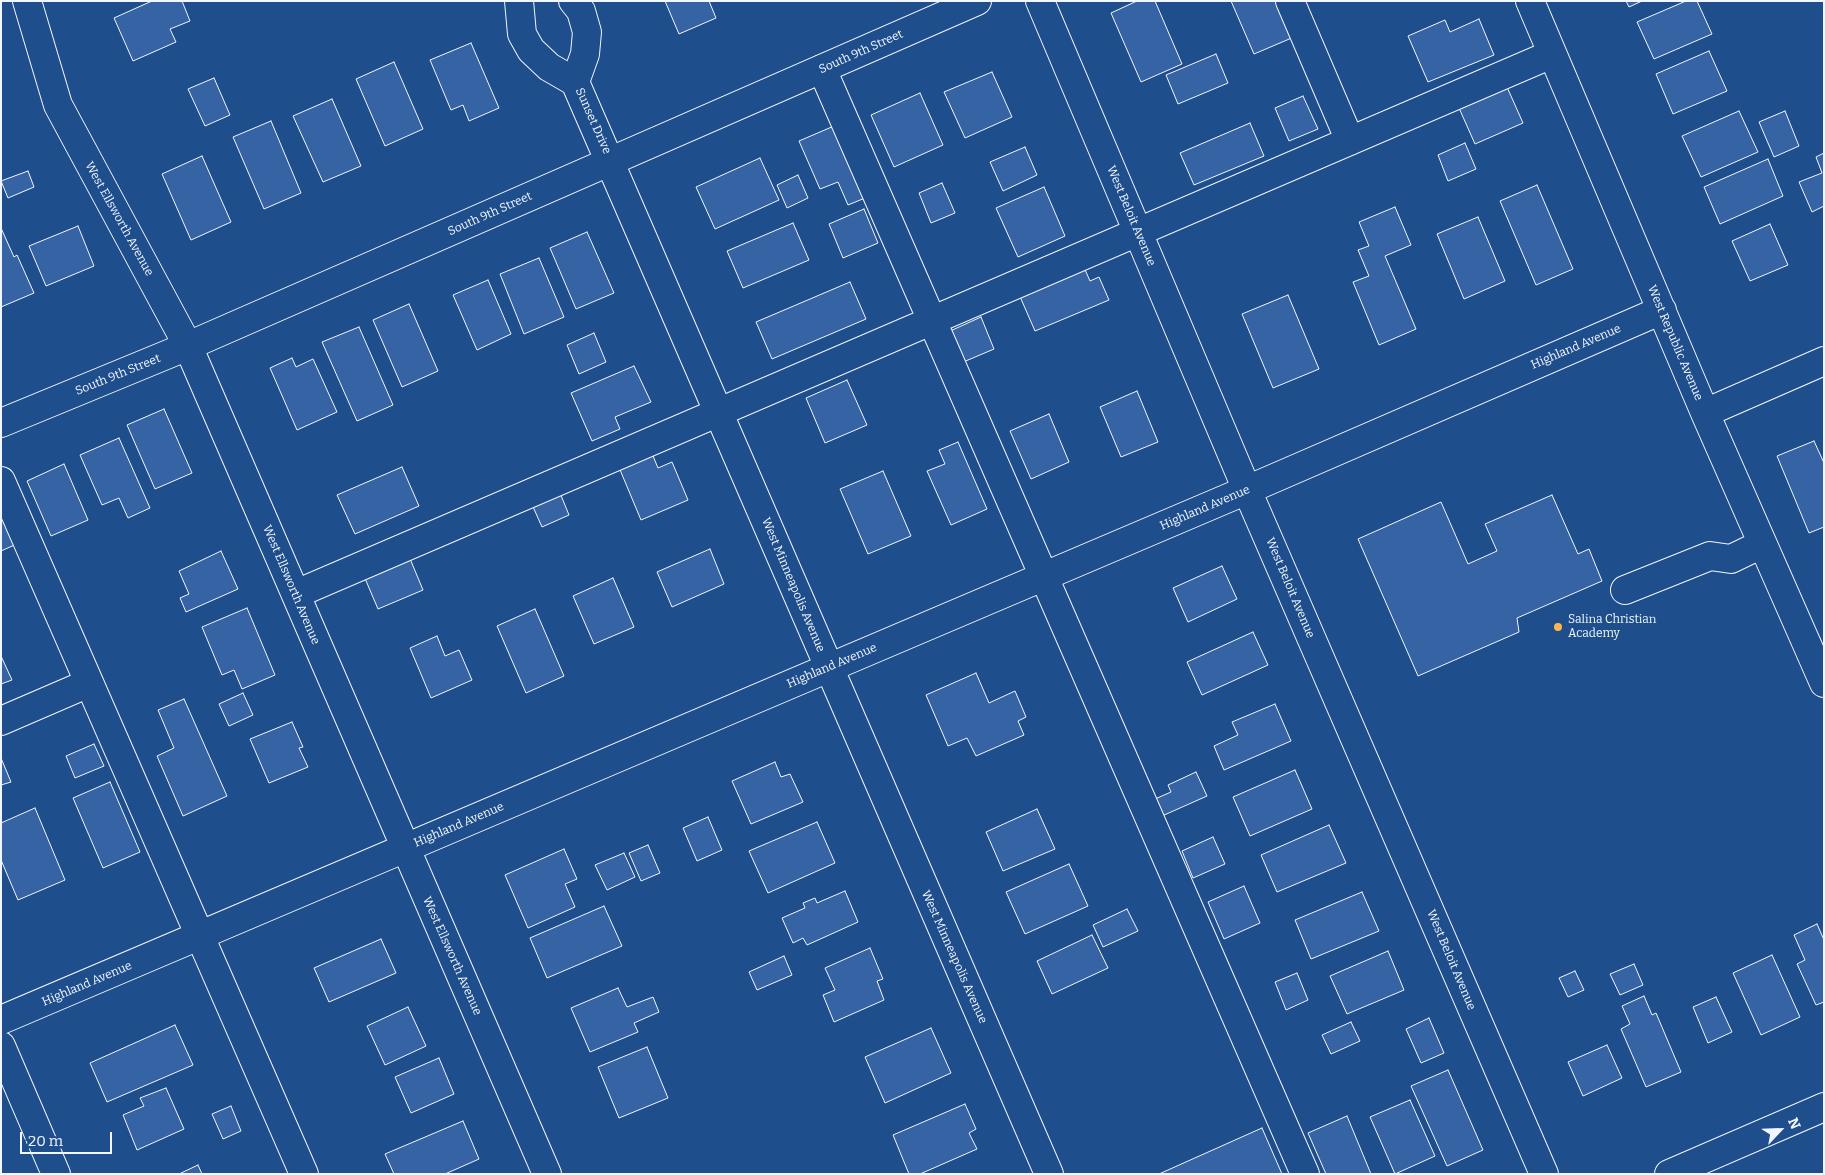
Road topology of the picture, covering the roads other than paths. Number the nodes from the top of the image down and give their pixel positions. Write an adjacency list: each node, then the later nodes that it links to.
1 (27, 1): 16 (street, West Ellsworth Avenue)
2 (518, 1): 10 (street, Sunset Drive)
3 (573, 1): 10 (street, Sunset Drive)
4 (977, 1): 9 (street, South 9th Street)
5 (1040, 1): 13 (street, West Beloit Avenue)
6 (1290, 1): 11 (street)
7 (1530, 1): 8 (street, West Republic Avenue)
8 (1552, 54): 11 (street); 14 (street, West Republic Avenue)
9 (822, 69): 12 (street, South 9th Street); 15 (street)
10 (575, 82): 12 (street, Sunset Drive)
11 (1350, 141): 13 (street)
12 (610, 161): 16 (street, South 9th Street); 19 (street, West Minneapolis Avenue)
13 (1138, 232): 15 (street); 22 (street, West Beloit Avenue)
14 (1662, 310): 18 (street, West Republic Avenue); 22 (street, Highland Avenue)
15 (932, 321): 19 (street); 24 (street)
16 (188, 346): 20 (street, South 9th Street); 26 (street, West Ellsworth Avenue)
17 (1824, 360): 18 (street)
18 (1705, 412): 23 (street, West Republic Avenue)
19 (719, 413): 26 (street); 27 (street, West Minneapolis Avenue)
20 (1, 423)
21 (1, 482): 28 (street)
22 (1247, 490): 24 (street, Highland Avenue); 41 (street, West Beloit Avenue)
23 (1762, 544): 25 (street); 29 (street, West Republic Avenue)
24 (1044, 576): 27 (street, Highland Avenue); 40 (street)
25 (1625, 590)
26 (296, 594): 31 (street, West Ellsworth Avenue)
27 (828, 668): 31 (street, Highland Avenue); 39 (street, West Minneapolis Avenue)
28 (89, 683): 30 (street); 32 (street)
29 (1824, 683)
30 (1, 721)
31 (405, 848): 32 (street, Highland Avenue); 38 (street, West Ellsworth Avenue)
32 (199, 936): 33 (street, Highland Avenue); 37 (street)
33 (1, 1020)
34 (1, 1046): 36 (street)
35 (1824, 1107): 42 (street)
36 (56, 1174)
37 (304, 1174)
38 (548, 1174)
39 (1049, 1174)
40 (1305, 1174)
41 (1544, 1174)
42 (1669, 1174)

